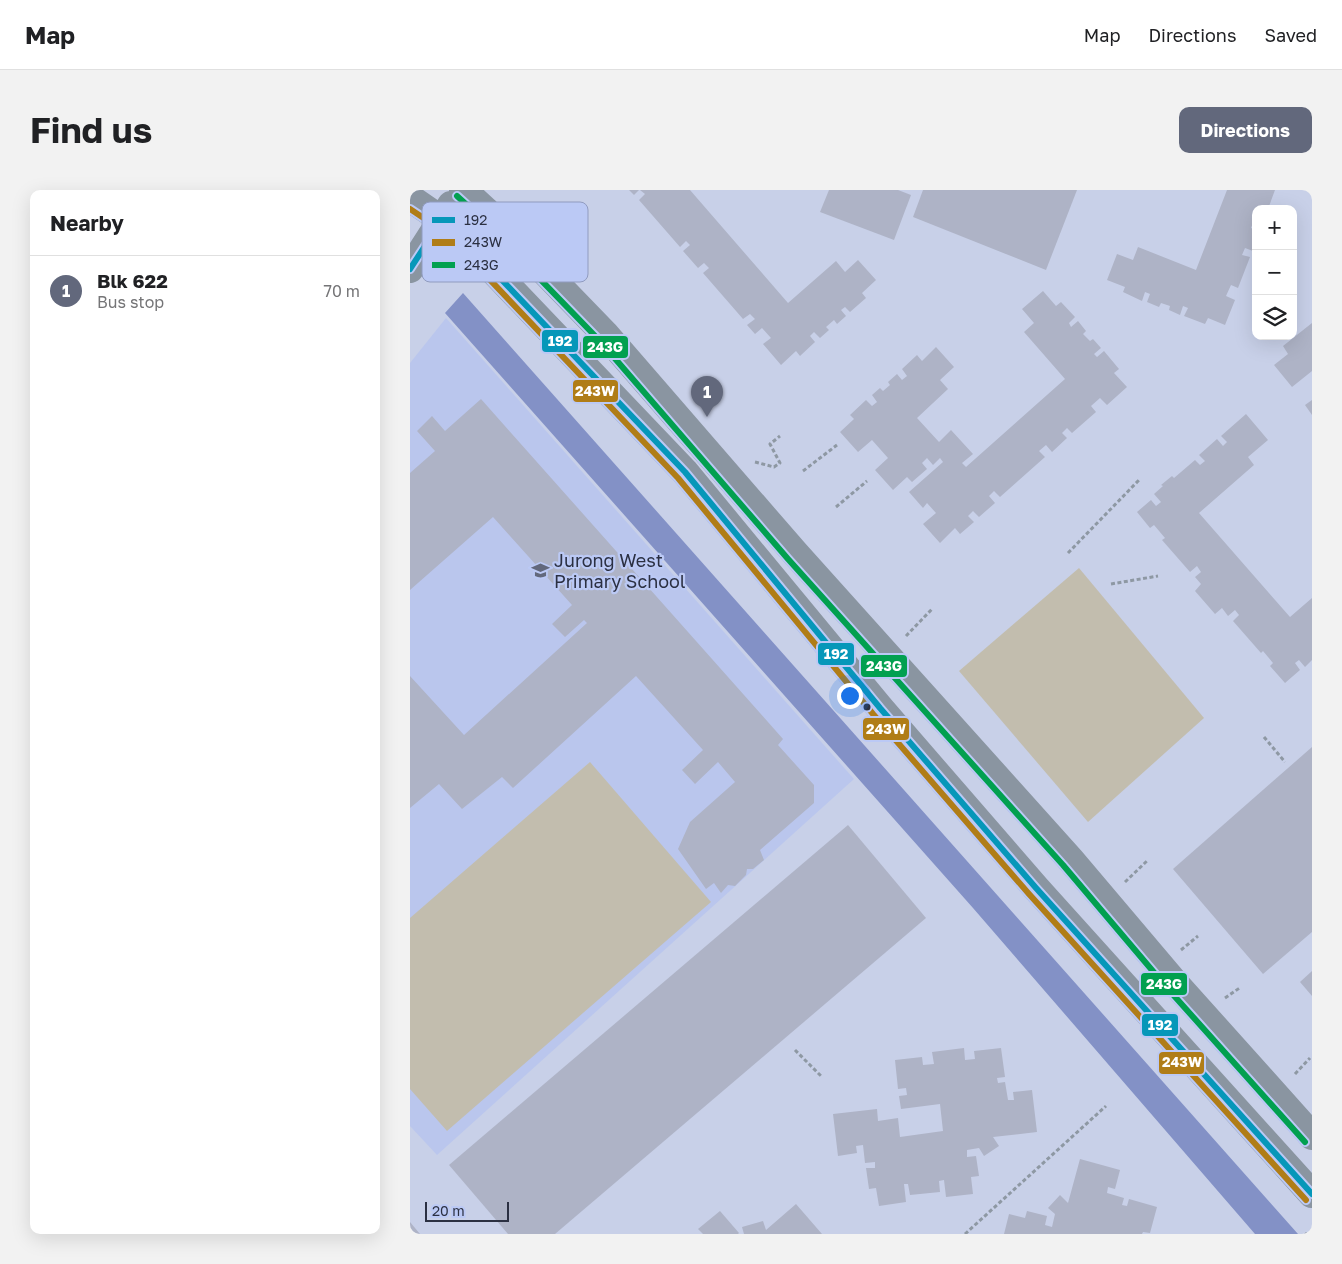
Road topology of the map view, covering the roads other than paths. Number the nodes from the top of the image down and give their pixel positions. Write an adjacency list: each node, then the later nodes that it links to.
1 (462, 190): 3 (street); 4 (street)
2 (410, 198): 5 (street)
3 (454, 202)
4 (476, 202)
5 (422, 206)
6 (422, 251): 7 (street)
7 (410, 269)
8 (504, 282): 11 (street)
9 (555, 282): 10 (street)
10 (1312, 1136)
11 (1312, 1194)

